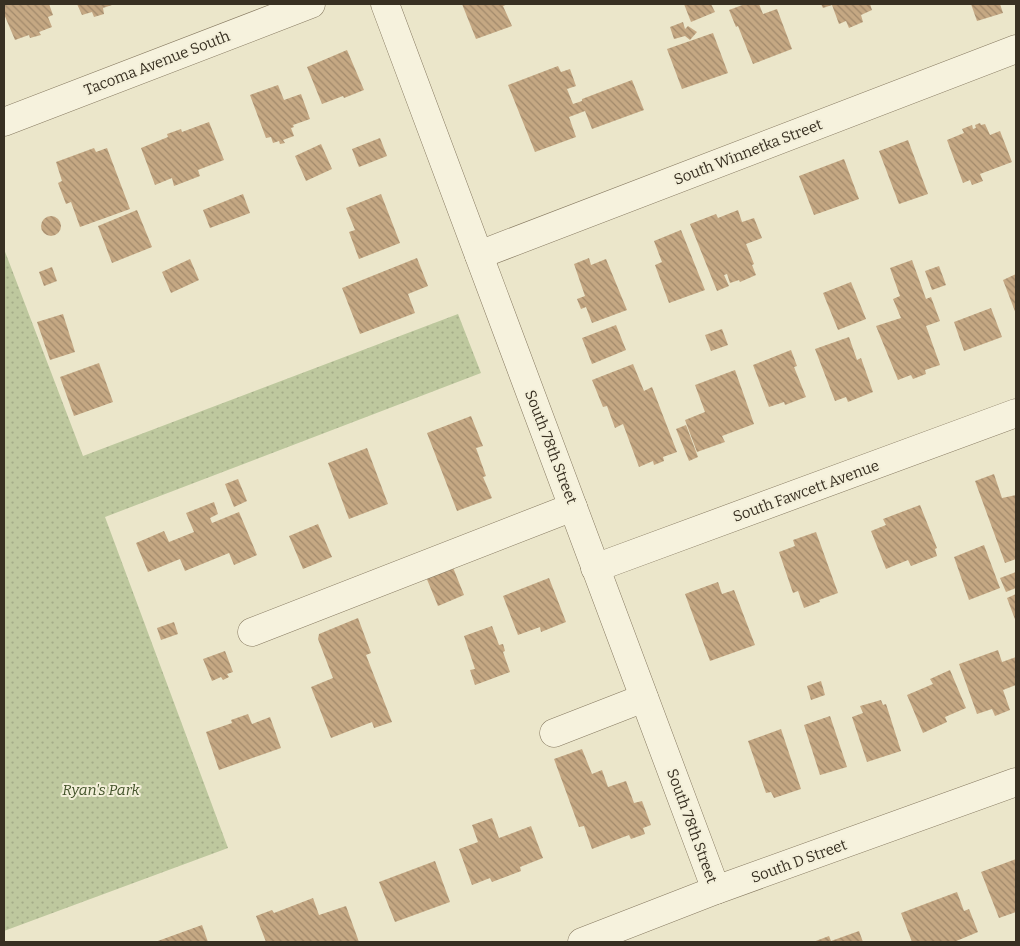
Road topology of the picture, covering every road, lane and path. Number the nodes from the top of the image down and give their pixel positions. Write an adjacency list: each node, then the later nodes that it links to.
1 (311, 4): 4 (street, Tacoma Avenue South)
2 (385, 4): 5 (street, South 78th Street)
3 (1016, 49): 5 (street, South Winnetka Street)
4 (4, 122)
5 (479, 256): 7 (street, South 78th Street)
6 (1016, 414): 8 (street, South Fawcett Avenue)
7 (573, 508): 8 (street, South 78th Street); 9 (street)
8 (595, 568): 10 (street, South 78th Street)
9 (252, 632)
10 (644, 698): 11 (street); 13 (street, South 78th Street)
11 (554, 732)
12 (1016, 782): 13 (street, South D Street)
13 (716, 890): 14 (street, South D Street)
14 (582, 942)

